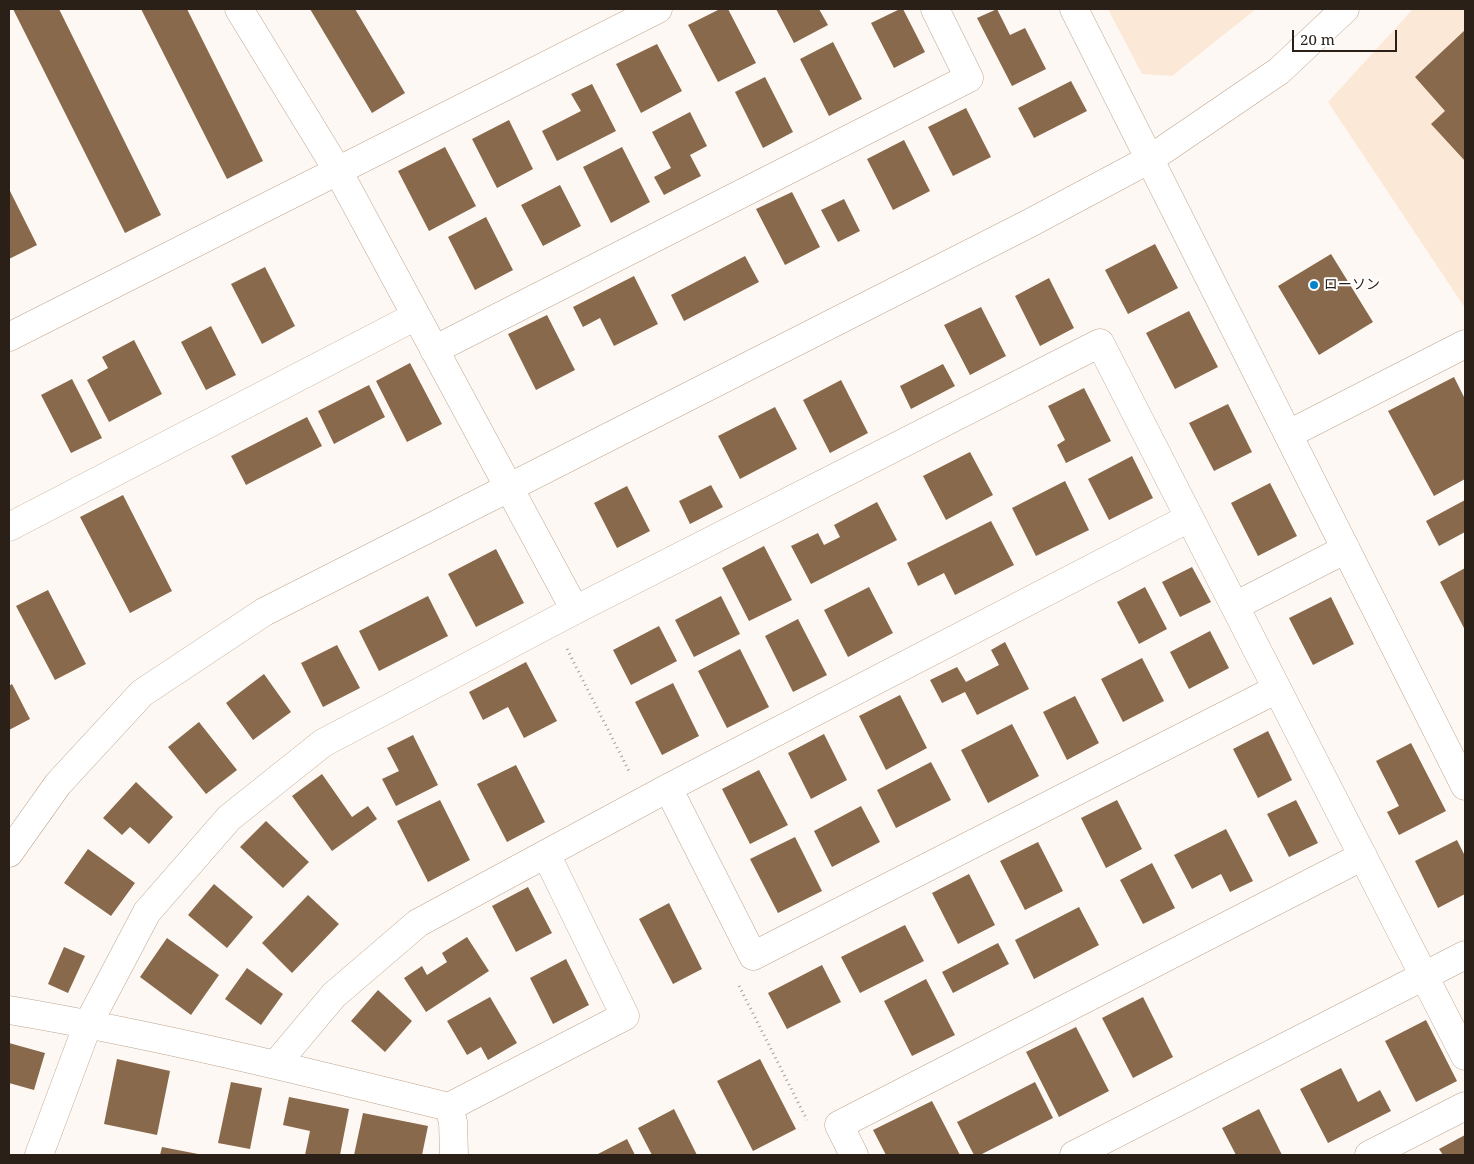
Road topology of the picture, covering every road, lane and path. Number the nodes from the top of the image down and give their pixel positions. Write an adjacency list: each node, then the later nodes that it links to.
1 (240, 9): 7 (street)
2 (658, 9): 7 (street)
3 (935, 9): 11 (street)
4 (1074, 9): 6 (street)
5 (1345, 9): 6 (street)
6 (1150, 159): 12 (street); 13 (street)
7 (338, 171): 8 (street); 9 (street)
8 (416, 316): 11 (street); 15 (street)
9 (9, 337)
10 (1465, 344): 12 (street)
11 (434, 350): 13 (street)
12 (1289, 434): 16 (street)
13 (509, 488): 18 (street); 22 (street)
14 (1190, 518): 17 (street); 18 (street); 21 (street)
15 (9, 527)
16 (1346, 549): 17 (street); 20 (street)
17 (1235, 606): 19 (street)
18 (575, 610): 28 (street)
19 (1277, 689): 21 (street); 24 (street)
20 (1462, 772)
21 (668, 788): 23 (street)
22 (10, 846)
23 (546, 854): 30 (street); 32 (street)
24 (1363, 856): 26 (street); 35 (street)
25 (1465, 955): 26 (street)
26 (1424, 976): 29 (street); 36 (street)
27 (9, 1010): 28 (street)
28 (88, 1024): 30 (street); 33 (street)
29 (1465, 1056)
30 (276, 1064): 32 (street)
31 (1465, 1106): 37 (street)
32 (449, 1107): 34 (street)
33 (38, 1155)
34 (454, 1155)
35 (854, 1155)
36 (1074, 1155)
37 (1369, 1155)

